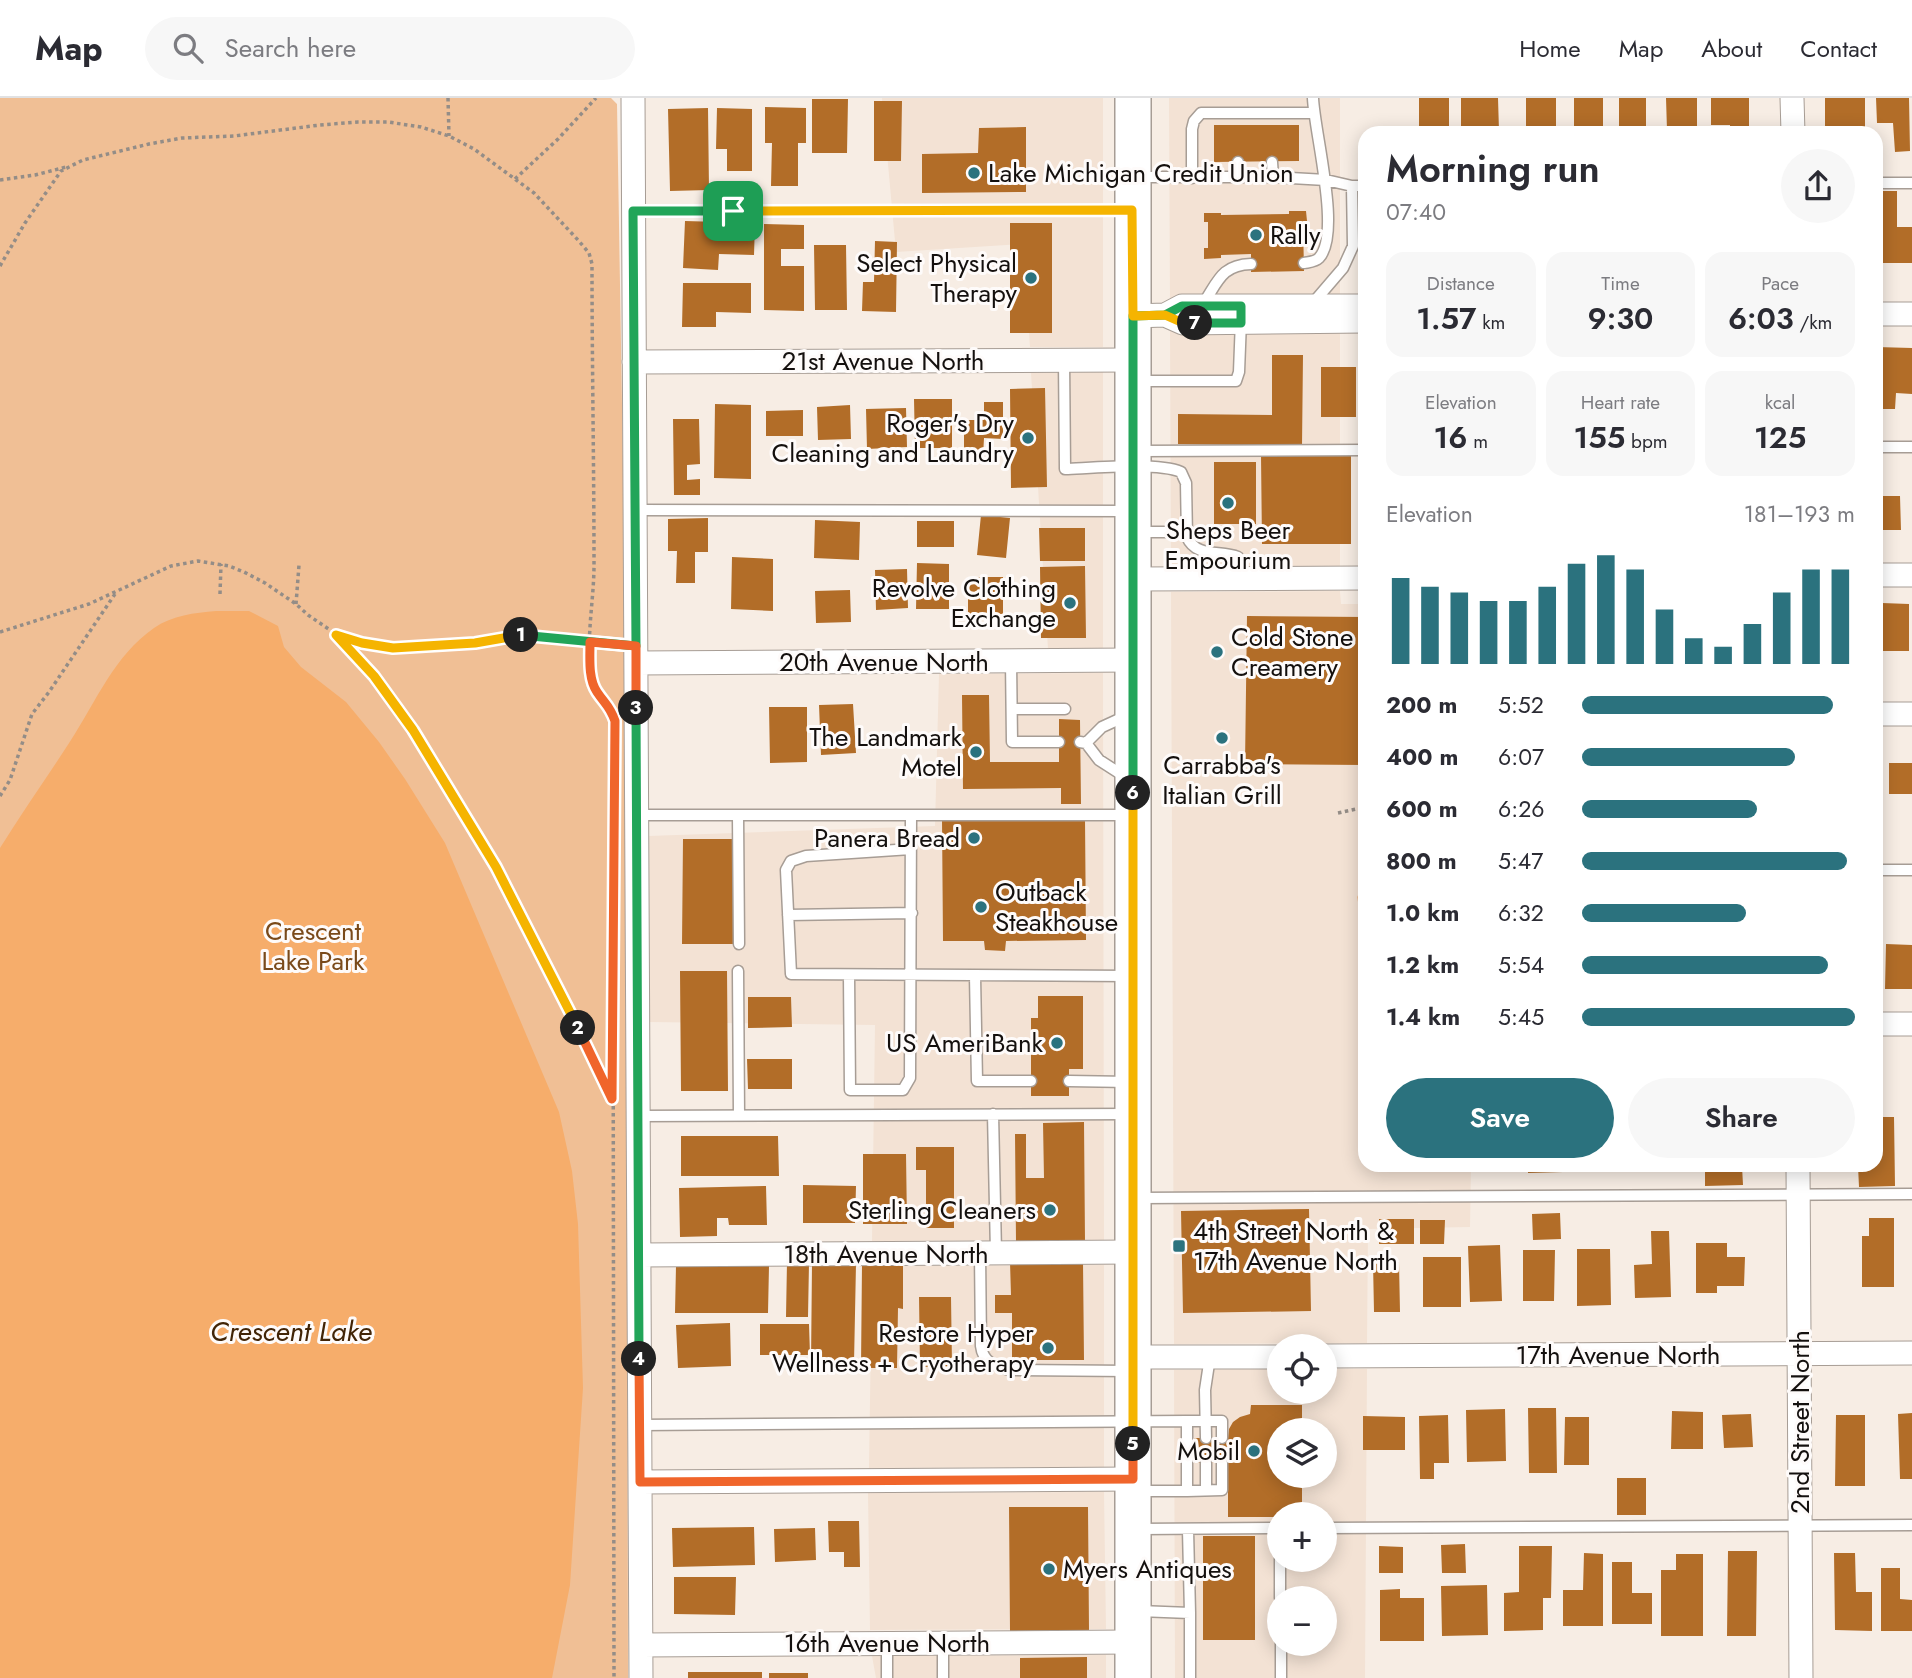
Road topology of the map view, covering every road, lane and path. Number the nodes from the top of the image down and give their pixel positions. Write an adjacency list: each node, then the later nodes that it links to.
1 (448, 98): 11 (path)
2 (596, 98): 18 (path)
3 (632, 98): 26 (street)
4 (1133, 98): 25 (main road)
5 (1313, 98): 8 (lane)
6 (1792, 98): 10 (street)
7 (1239, 113): 8 (lane); 9 (lane); 17 (lane)
8 (1313, 113): 20 (lane)
9 (1239, 125)
10 (1793, 126)
11 (449, 136): 14 (path); 18 (path)
12 (1238, 162): 15 (lane)
13 (1272, 162): 16 (lane)
14 (74, 165): 19 (path); 29 (path)
15 (1238, 177): 16 (lane); 17 (lane)
16 (1273, 177): 20 (lane)
17 (1192, 178): 25 (lane)
18 (515, 179): 60 (path)
19 (0, 180)
20 (1326, 180): 23 (lane); 27 (lane)
21 (1883, 183): 22 (lane)
22 (1912, 183)
23 (1352, 186): 24 (lane); 31 (lane)
24 (1358, 186)
25 (1133, 193): 26 (lane); 36 (main road)
26 (633, 211): 39 (street)
27 (1304, 263)
28 (1251, 264): 30 (lane)
29 (0, 266)
30 (1203, 306): 33 (street); 36 (street)
31 (1311, 306): 32 (street); 33 (street)
32 (1358, 306)
33 (1241, 314): 36 (street); 37 (street); 40 (lane)
34 (1883, 314): 35 (street)
35 (1912, 314)
36 (1149, 316): 40 (main road)
37 (1358, 321)
38 (1064, 360): 39 (street, 21st Avenue North); 40 (street, 21st Avenue North); 44 (lane)
39 (634, 362): 45 (street)
40 (1132, 370): 44 (main road)
41 (1883, 447): 42 (lane)
42 (1912, 447)
43 (1358, 450): 44 (lane)
44 (1133, 459): 46 (main road); 47 (lane)
45 (635, 510): 46 (lane); 61 (street)
46 (1133, 522): 47 (lane); 53 (main road)
47 (1188, 532): 54 (lane)
48 (221, 564): 55 (path); 56 (path); 57 (path)
49 (299, 565): 57 (path)
50 (1883, 575): 51 (street)
51 (1912, 575)
52 (1358, 578): 54 (street)
53 (1133, 579): 54 (street); 62 (main road)
54 (1240, 579)
55 (116, 593): 58 (path); 71 (path)
56 (220, 594)
57 (296, 604): 59 (path)
58 (0, 632)
59 (336, 635): 60 (path); 95 (path)
60 (590, 642): 61 (path); 69 (path)
61 (636, 655): 63 (street, 20th Avenue North); 75 (street)
62 (1133, 660): 63 (street, 20th Avenue North); 66 (main road)
63 (1011, 661): 64 (lane)
64 (1012, 709): 65 (lane); 70 (lane)
65 (1065, 709)
66 (1133, 713): 72 (main road); 72 (lane)
67 (1912, 714): 68 (street)
68 (1883, 715)
69 (615, 721)
70 (1059, 742)
71 (0, 796)
72 (1133, 798): 77 (lane); 89 (main road)
73 (1358, 809): 74 (path)
74 (1338, 813)
75 (636, 815): 76 (lane); 98 (street)
76 (738, 815): 77 (lane); 84 (lane)
77 (911, 815): 78 (lane)
78 (911, 849): 82 (lane); 83 (lane)
79 (1883, 870): 80 (lane)
80 (1912, 870)
81 (613, 897): 95 (path)
82 (912, 913): 83 (lane); 87 (lane)
83 (788, 915): 86 (lane)
84 (740, 943)
85 (738, 971): 97 (lane)
86 (849, 975): 87 (lane); 87 (lane)
87 (910, 976): 88 (lane)
88 (975, 976): 89 (lane); 92 (lane)
89 (1133, 976): 94 (main road)
90 (1883, 1024): 91 (street)
91 (1912, 1024)
92 (1031, 1080)
93 (1069, 1080): 94 (lane)
94 (1133, 1098): 96 (lane); 102 (main road)
95 (612, 1099): 137 (path)
96 (993, 1114): 97 (lane); 104 (lane)
97 (739, 1115): 98 (lane)
98 (638, 1116): 105 (street)
99 (1798, 1172): 101 (street, 2nd Street North)
100 (1912, 1194): 101 (lane)
101 (1798, 1195): 102 (lane); 107 (street, 2nd Street North)
102 (1133, 1198): 103 (main road)
103 (1133, 1252): 104 (street, 18th Avenue North); 111 (main road)
104 (988, 1253): 105 (street, 18th Avenue North); 111 (lane)
105 (639, 1255): 115 (street)
106 (1912, 1353): 107 (street, 17th Avenue North)
107 (1799, 1354): 108 (street, 17th Avenue North); 124 (street, 2nd Street North)
108 (1337, 1356)
109 (1210, 1357): 110 (street); 111 (street); 114 (lane)
110 (1267, 1357)
111 (1133, 1364): 112 (main road)
112 (1133, 1421): 113 (lane); 115 (lane); 121 (main road)
113 (1187, 1421): 114 (lane); 122 (lane)
114 (1206, 1421): 116 (lane); 117 (lane)
115 (640, 1424): 120 (street)
116 (1206, 1437)
117 (1222, 1437)
118 (1206, 1464): 123 (lane)
119 (1222, 1464): 123 (lane)
120 (640, 1482): 121 (street); 134 (street)
121 (1133, 1485): 122 (lane); 128 (main road)
122 (1186, 1490): 123 (lane)
123 (1206, 1490)
124 (1800, 1525): 125 (lane); 127 (lane); 143 (street, 2nd Street North)
125 (1912, 1525)
126 (1267, 1528): 129 (lane)
127 (1337, 1528)
128 (1133, 1529): 129 (lane); 131 (main road)
129 (1188, 1530): 130 (lane)
130 (1190, 1613): 131 (lane); 141 (lane)
131 (1133, 1626): 133 (street, 16th Avenue North); 140 (main road)
132 (887, 1643): 133 (street, 16th Avenue North); 134 (street, 16th Avenue North); 136 (lane)
133 (943, 1643): 139 (lane)
134 (641, 1644): 138 (street)
135 (1281, 1656): 142 (lane)
136 (887, 1676)
137 (614, 1678)
138 (641, 1678)
139 (943, 1678)
140 (1133, 1678)
141 (1190, 1678)
142 (1281, 1678)
143 (1801, 1678)

